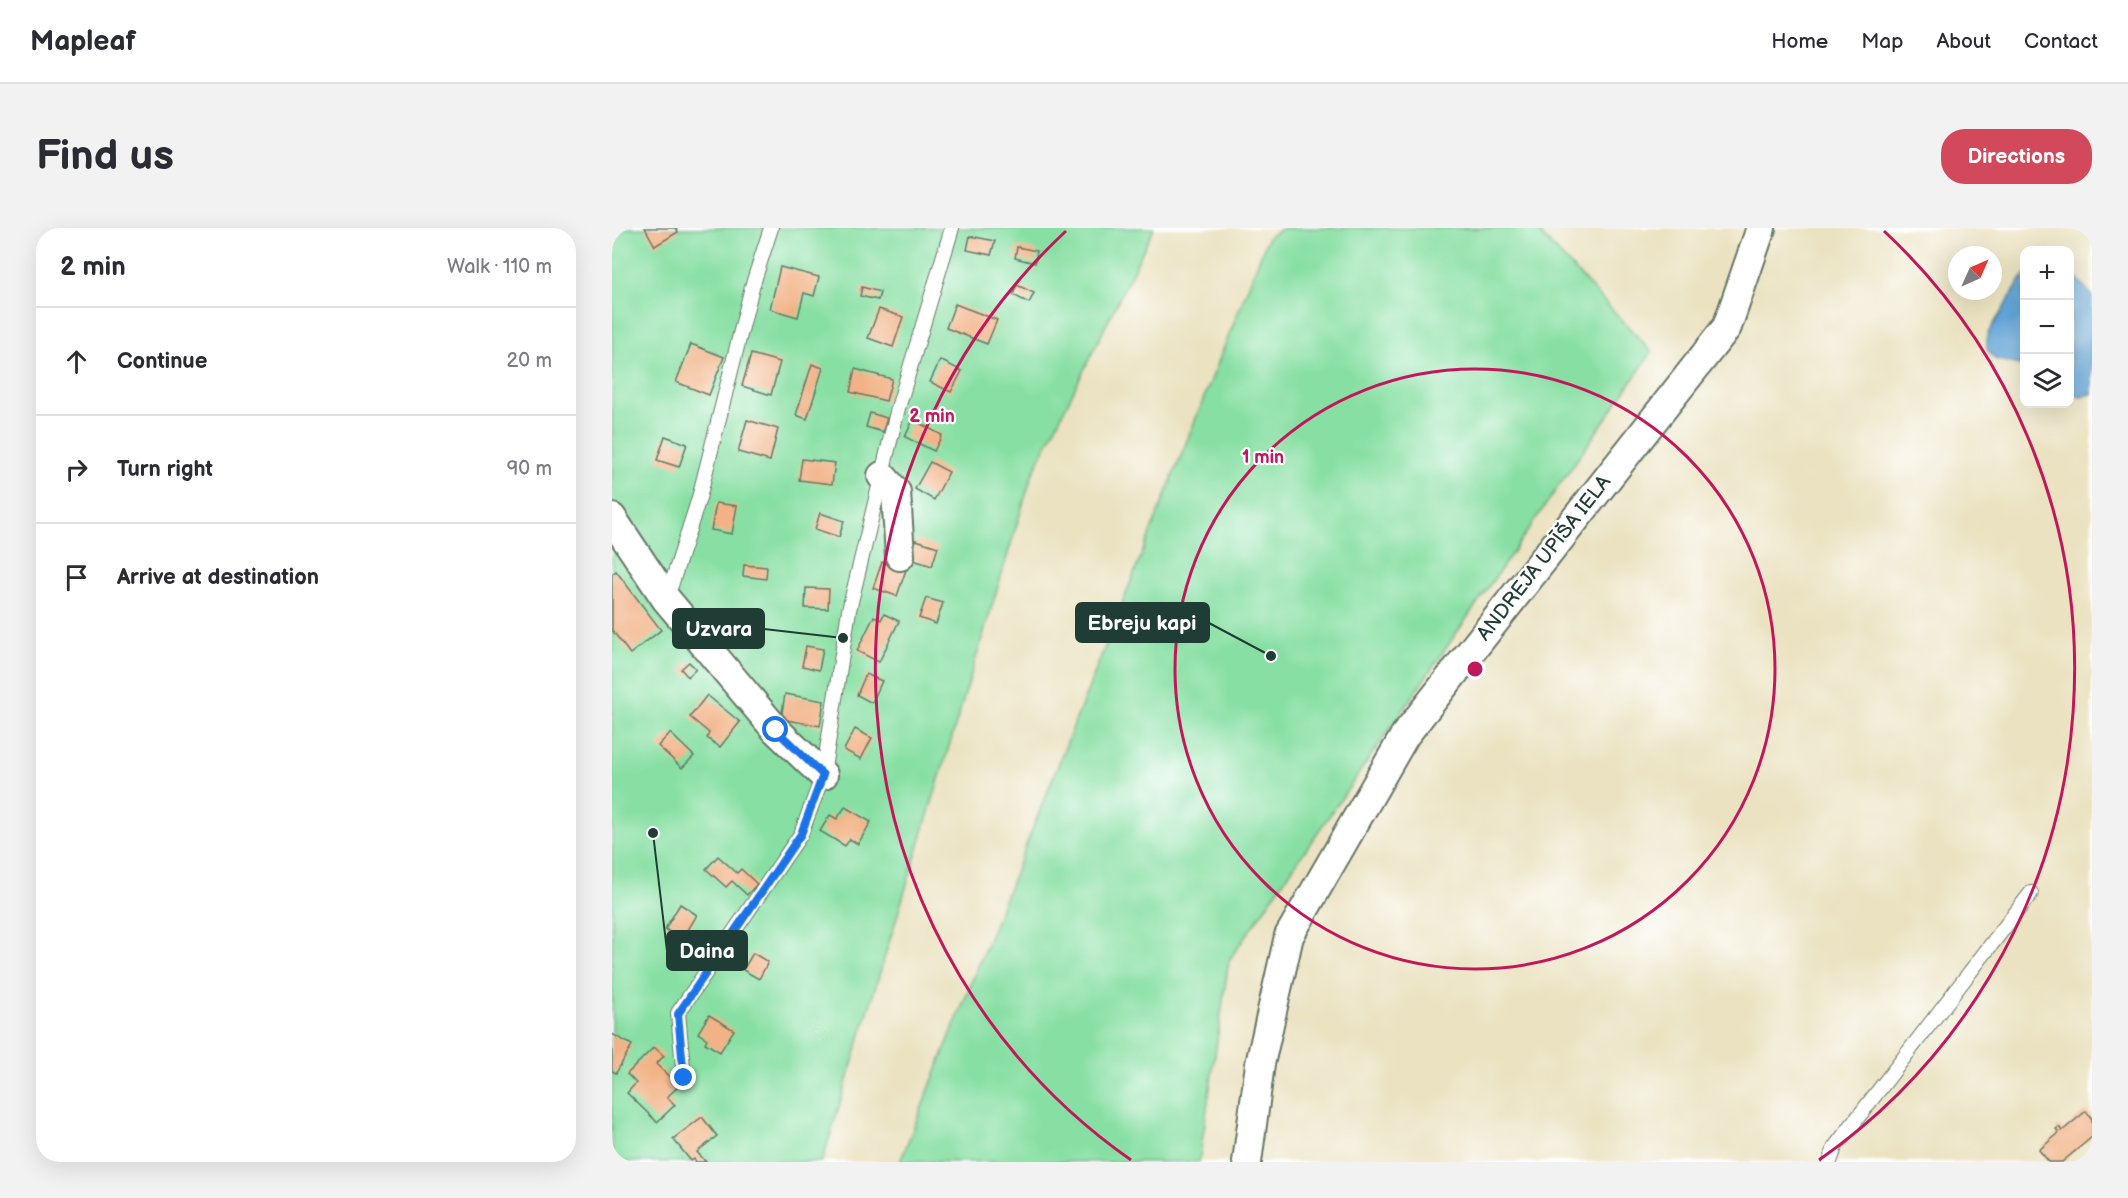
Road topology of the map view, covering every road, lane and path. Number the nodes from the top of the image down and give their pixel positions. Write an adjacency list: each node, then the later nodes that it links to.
1 (771, 228): 8 (lane)
2 (952, 228): 4 (lane)
3 (1761, 228): 12 (street, ANDREJA UPĪŠA IELA)
4 (882, 476): 7 (street); 9 (lane)
5 (612, 518): 6 (street)
6 (621, 552): 8 (street)
7 (900, 556)
8 (666, 599): 9 (street)
9 (823, 775): 11 (lane)
10 (2031, 893): 13 (lane)
11 (684, 1078)
12 (1247, 1162)
13 (1830, 1162)

